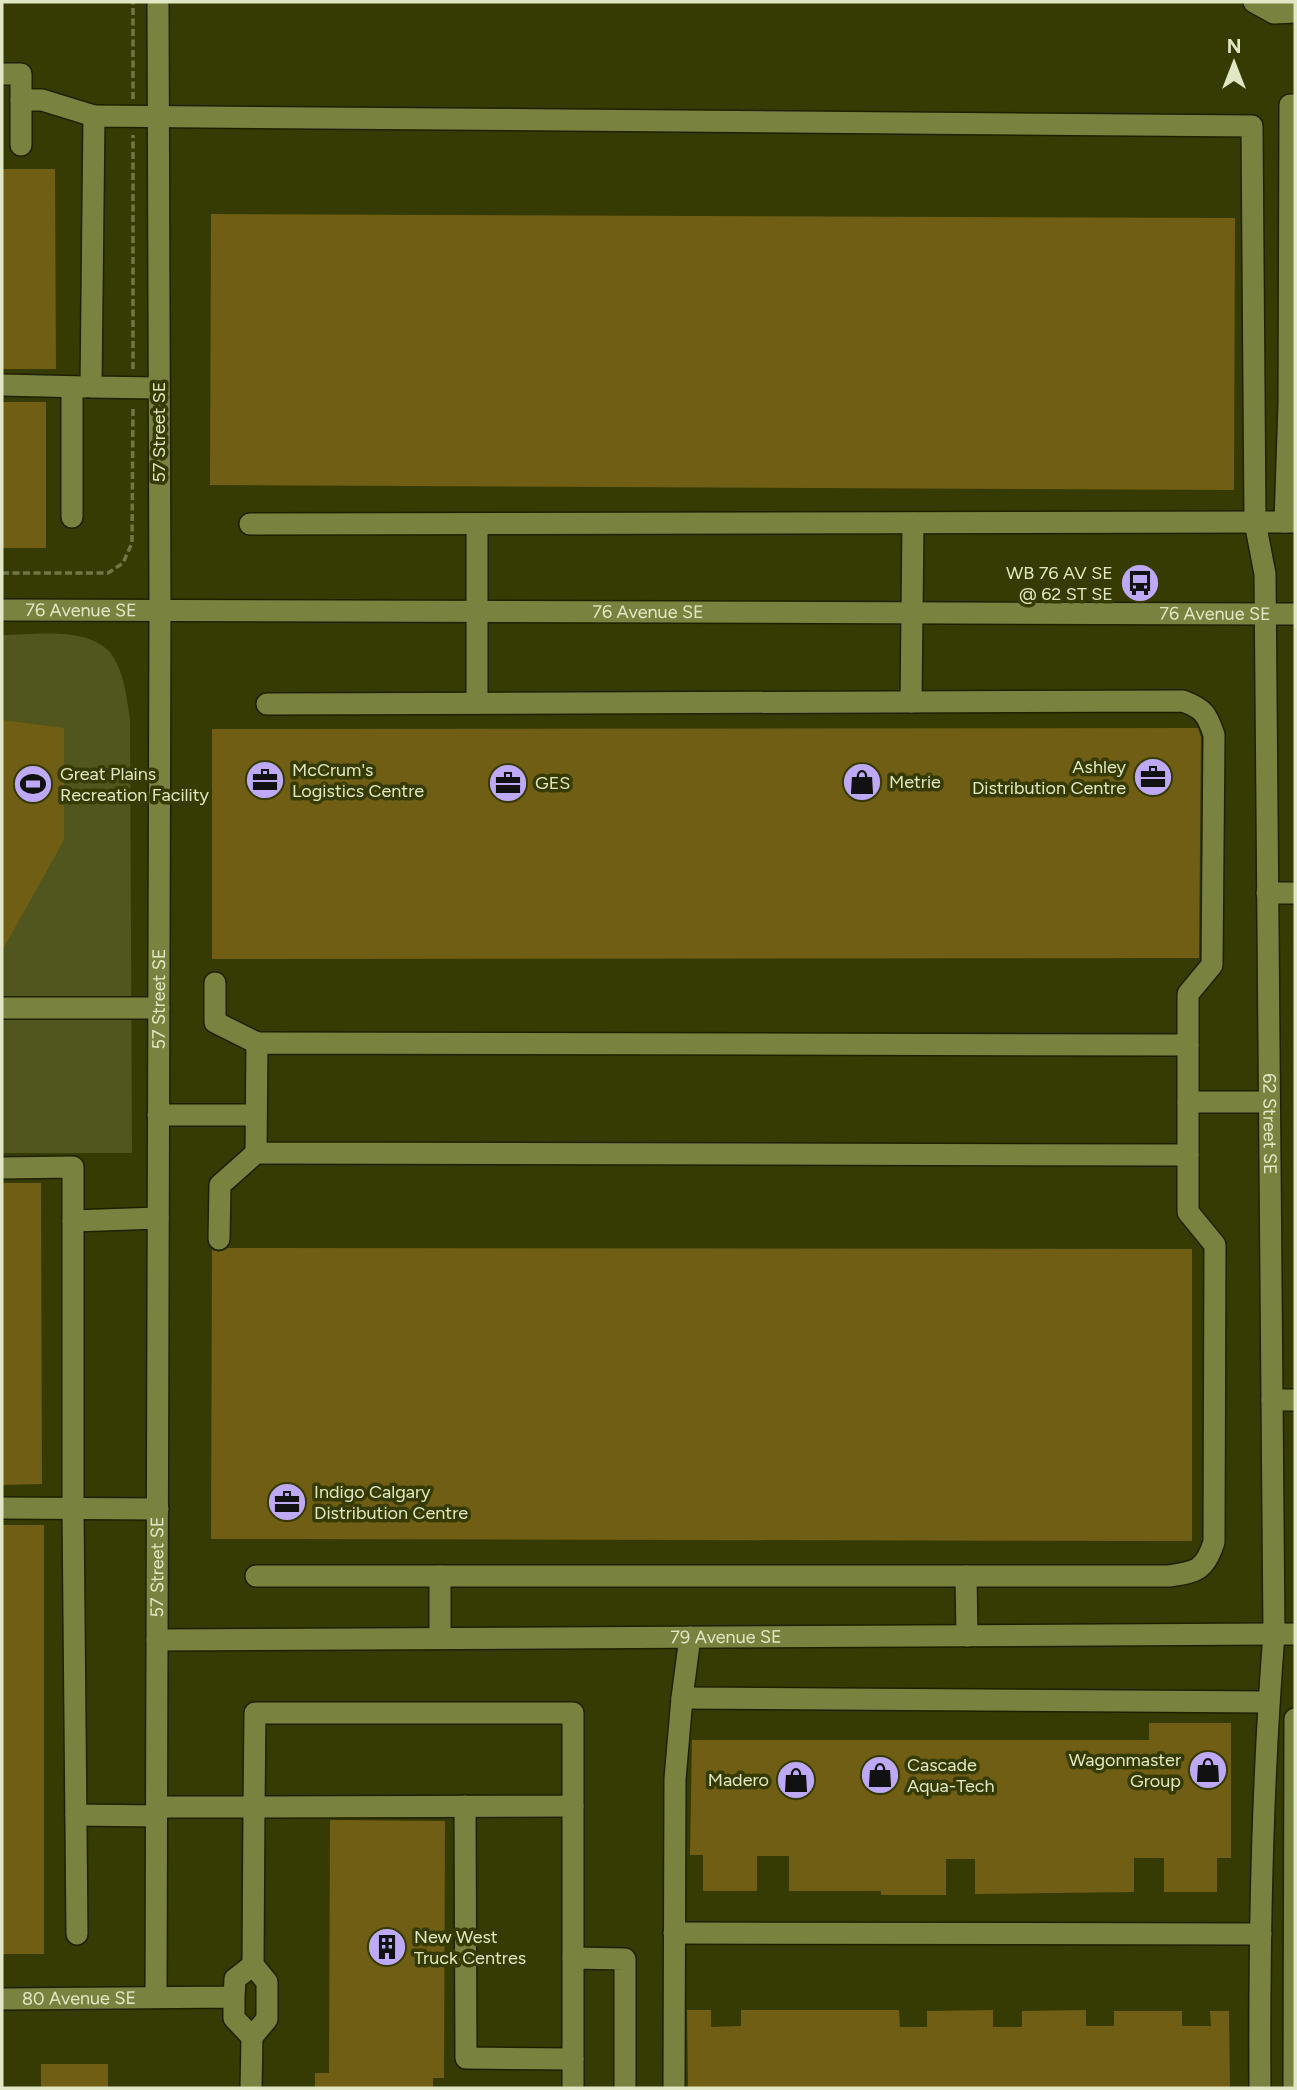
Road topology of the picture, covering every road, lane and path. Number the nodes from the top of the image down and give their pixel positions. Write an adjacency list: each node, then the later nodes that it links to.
1 (133, 2): 9 (path)
2 (158, 2): 10 (street, 57 Street SE)
3 (1254, 2): 4 (street)
4 (1295, 12)
5 (2, 74): 6 (street)
6 (21, 100): 8 (street); 11 (street)
7 (1295, 105): 18 (street)
8 (94, 116): 9 (street); 13 (street)
9 (133, 117): 10 (street); 14 (path)
10 (158, 117): 15 (street, 57 Street SE); 17 (street, 62 Street SE)
11 (21, 145)
12 (2, 386): 13 (street)
13 (81, 387): 14 (street); 16 (street)
14 (133, 388): 15 (street); 22 (path)
15 (159, 388): 24 (street, 57 Street SE)
16 (72, 517)
17 (1255, 522): 18 (street); 19 (street); 27 (street, 62 Street SE)
18 (1290, 522)
19 (913, 523): 21 (street); 26 (street)
20 (250, 524): 21 (street)
21 (477, 524): 25 (street)
22 (2, 573)
23 (2, 610): 24 (street, 76 Avenue SE)
24 (160, 611): 25 (street, 76 Avenue SE); 36 (street, 57 Street SE)
25 (476, 611): 26 (street, 76 Avenue SE); 31 (street)
26 (911, 613): 27 (street, 76 Avenue SE); 29 (street)
27 (1265, 614): 28 (street, 76 Avenue SE); 32 (street, 62 Street SE)
28 (1295, 614)
29 (911, 702): 31 (street); 38 (street)
30 (267, 704): 31 (street)
31 (477, 704)
32 (1267, 893): 33 (street); 40 (street, 62 Street SE)
33 (1295, 893)
34 (215, 983): 37 (street)
35 (2, 1008): 36 (street)
36 (159, 1008): 41 (street, 57 Street SE)
37 (257, 1043): 38 (street); 42 (street)
38 (1188, 1045): 39 (street)
39 (1188, 1102): 40 (street); 44 (street)
40 (1269, 1102): 49 (street, 62 Street SE)
41 (158, 1115): 42 (street); 46 (street, 57 Street SE)
42 (256, 1115): 43 (street)
43 (256, 1153): 44 (street); 48 (street)
44 (1188, 1155): 56 (street)
45 (2, 1168): 47 (street)
46 (158, 1218): 47 (street); 53 (street, 57 Street SE)
47 (73, 1222): 52 (street)
48 (219, 1239)
49 (1272, 1400): 50 (street); 57 (street, 62 Street SE)
50 (1295, 1400)
51 (2, 1508): 52 (street)
52 (73, 1509): 53 (street); 70 (street)
53 (158, 1509): 62 (street, 57 Street SE)
54 (256, 1576): 55 (street)
55 (440, 1576): 56 (street); 61 (street)
56 (965, 1576): 59 (street)
57 (1274, 1634): 58 (street, 79 Avenue SE); 59 (street, 79 Avenue SE); 64 (street, 62 Street SE)
58 (1295, 1634)
59 (967, 1636): 60 (street, 79 Avenue SE)
60 (690, 1637): 61 (street, 79 Avenue SE); 63 (street)
61 (440, 1638): 62 (street, 79 Avenue SE)
62 (157, 1640): 69 (street, 57 Street SE)
63 (682, 1698): 64 (street); 71 (street)
64 (1269, 1702): 73 (street, 62 Street SE)
65 (1295, 1720): 86 (street)
66 (573, 1805): 67 (street); 68 (street); 74 (street)
67 (465, 1806): 68 (street); 80 (street)
68 (254, 1807): 69 (street); 75 (street)
69 (157, 1811): 70 (street); 76 (street, 57 Street SE)
70 (76, 1815): 72 (street)
71 (674, 1933): 73 (street); 84 (street)
72 (77, 1934)
73 (1261, 1934): 85 (street, 62 Street SE)
74 (573, 1958): 80 (street); 83 (street)
75 (253, 1965): 77 (street); 79 (street)
76 (156, 1997): 77 (street, 80 Avenue SE); 78 (street, 80 Avenue SE)
77 (234, 1997): 79 (street)
78 (2, 1999)
79 (252, 2037): 81 (street)
80 (573, 2059): 82 (street)
81 (251, 2088)
82 (573, 2088)
83 (625, 2088)
84 (674, 2088)
85 (1260, 2088)
86 (1294, 2088)

